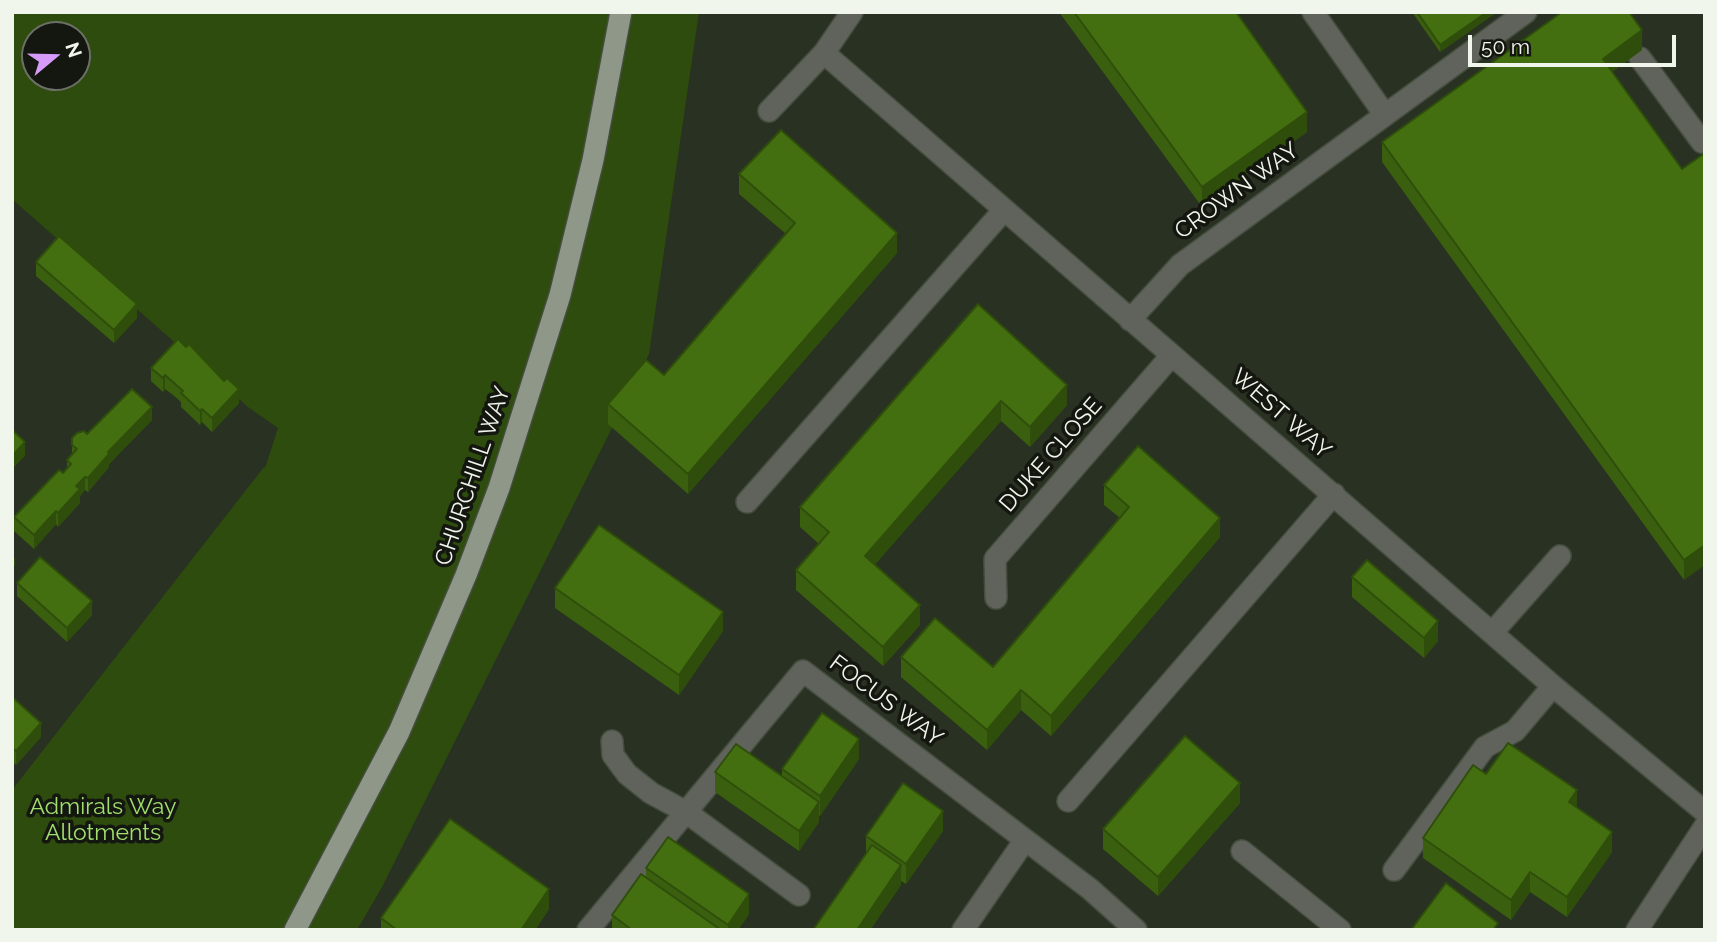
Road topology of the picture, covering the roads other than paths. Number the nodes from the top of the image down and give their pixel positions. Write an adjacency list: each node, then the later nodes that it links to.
1 (621, 12): 28 (main road, CHURCHILL WAY)
2 (852, 12): 5 (street)
3 (1313, 12): 8 (street)
4 (1525, 12): 8 (street, CROWN WAY)
5 (824, 53): 7 (street); 10 (street, WEST WAY)
6 (1640, 58): 9 (street)
7 (769, 111)
8 (1385, 115): 11 (street, CROWN WAY)
9 (1705, 141)
10 (1004, 210): 11 (street, WEST WAY); 14 (street)
11 (1130, 320): 12 (street, WEST WAY)
12 (1172, 355): 13 (street, WEST WAY); 16 (street, DUKE CLOSE)
13 (1334, 494): 17 (street, WEST WAY); 20 (street)
14 (747, 502)
15 (1560, 556): 17 (street)
16 (996, 598)
17 (1492, 633): 18 (street, WEST WAY)
18 (1553, 686): 22 (street, WEST WAY); 26 (street)
19 (612, 741): 21 (street)
20 (1068, 800)
21 (686, 812): 24 (street, FOCUS WAY); 27 (street); 29 (street, FOCUS WAY)
22 (1705, 812)
23 (1705, 826): 33 (street)
24 (1025, 840): 30 (street); 31 (street, FOCUS WAY)
25 (1242, 851): 32 (street)
26 (1394, 870)
27 (799, 895)
28 (295, 930)
29 (588, 930)
30 (962, 930)
31 (1136, 930)
32 (1340, 930)
33 (1637, 930)

